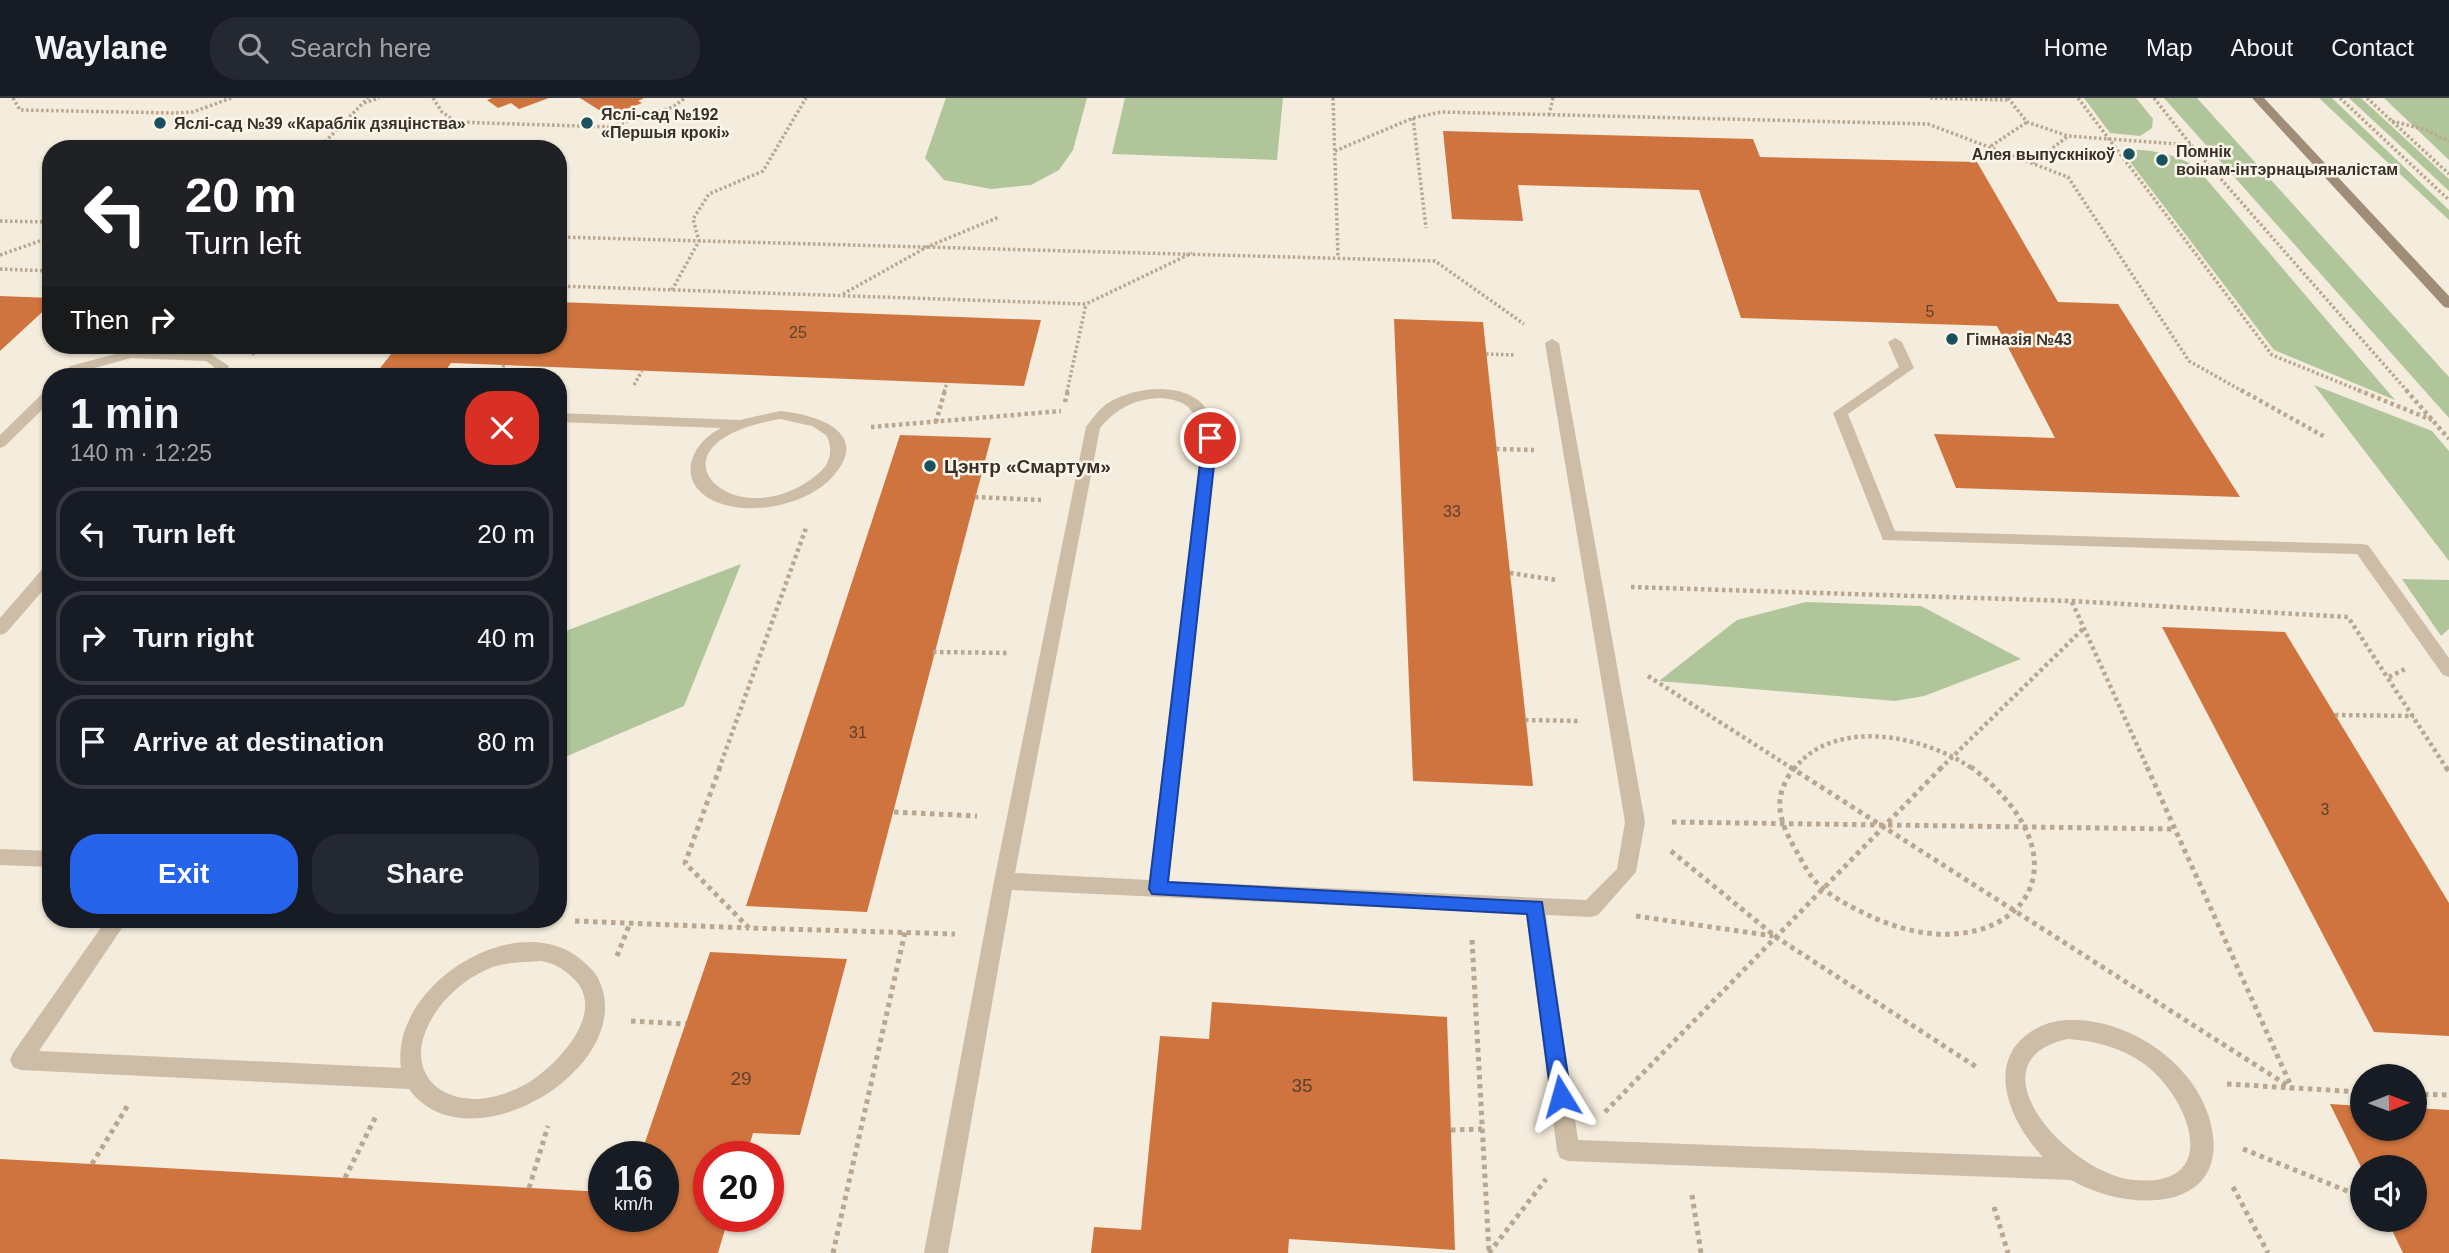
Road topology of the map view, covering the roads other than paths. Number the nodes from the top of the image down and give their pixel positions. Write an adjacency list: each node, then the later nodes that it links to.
1 (2258, 98): 2 (main road)
2 (2449, 304)
3 (1895, 342): 13 (lane)
4 (1552, 343): 18 (lane)
5 (79, 368): 6 (lane)
6 (221, 368)
7 (42, 402): 10 (lane)
8 (567, 417): 9 (lane)
9 (738, 424): 9 (lane)
10 (0, 443)
11 (42, 580): 12 (lane)
12 (0, 629)
13 (2449, 671)
14 (0, 857): 15 (lane)
15 (42, 859)
16 (1004, 881): 17 (lane); 17 (lane); 22 (lane)
17 (1158, 889): 18 (lane)
18 (1535, 907): 21 (lane)
19 (112, 928): 20 (lane)
20 (404, 1078): 20 (lane)
21 (2073, 1168): 21 (lane)
22 (936, 1253)

